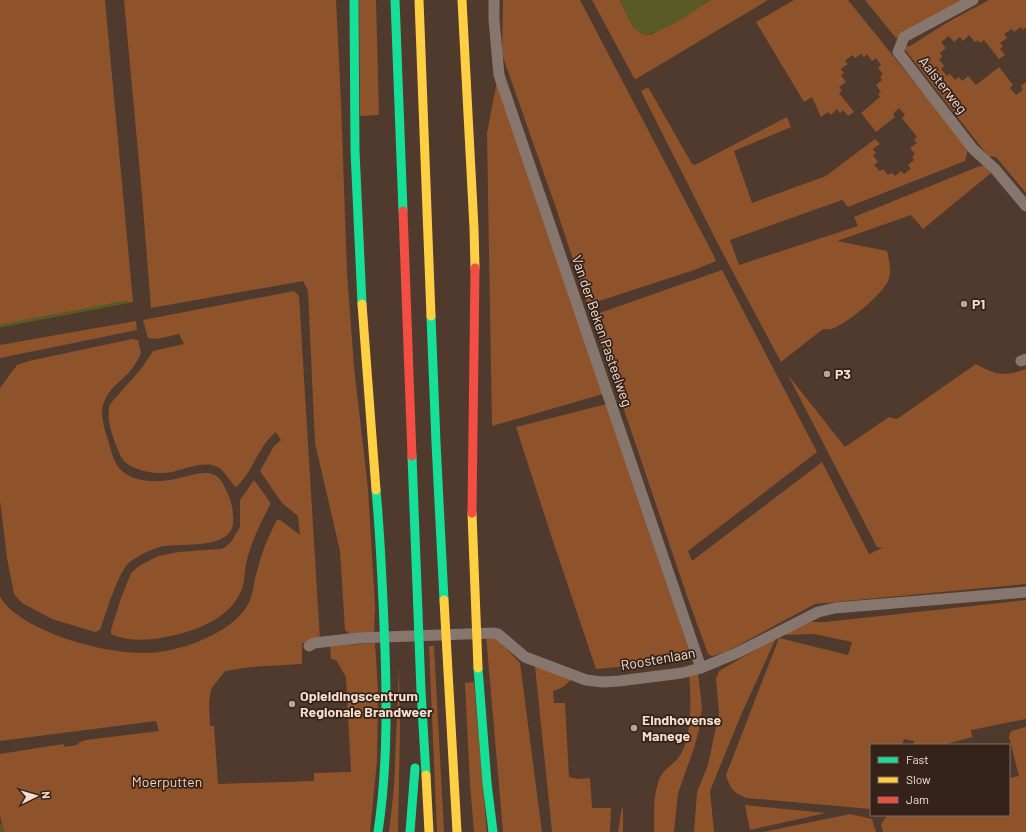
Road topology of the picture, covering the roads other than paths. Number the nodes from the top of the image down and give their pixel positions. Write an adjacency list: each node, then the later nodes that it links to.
1 (354, 0): 10 (highway)
2 (395, 0): 15 (highway)
3 (419, 0): 16 (highway)
4 (462, 0): 9 (highway)
5 (494, 0): 14 (street, Van der Beken Pasteelweg)
6 (973, 0): 11 (street, Aalsterweg)
7 (472, 30): 9 (highway)
8 (344, 64): 10 (highway)
9 (466, 82): 20 (highway)
10 (354, 101): 17 (highway)
11 (1026, 206)
12 (1026, 592): 14 (street, Roostenlaan)
13 (309, 646): 14 (street, Roostenlaan)
14 (701, 668)
15 (421, 691): 18 (highway); 19 (highway)
16 (457, 831)
17 (378, 832)
18 (410, 832)
19 (429, 832)
20 (493, 832)

